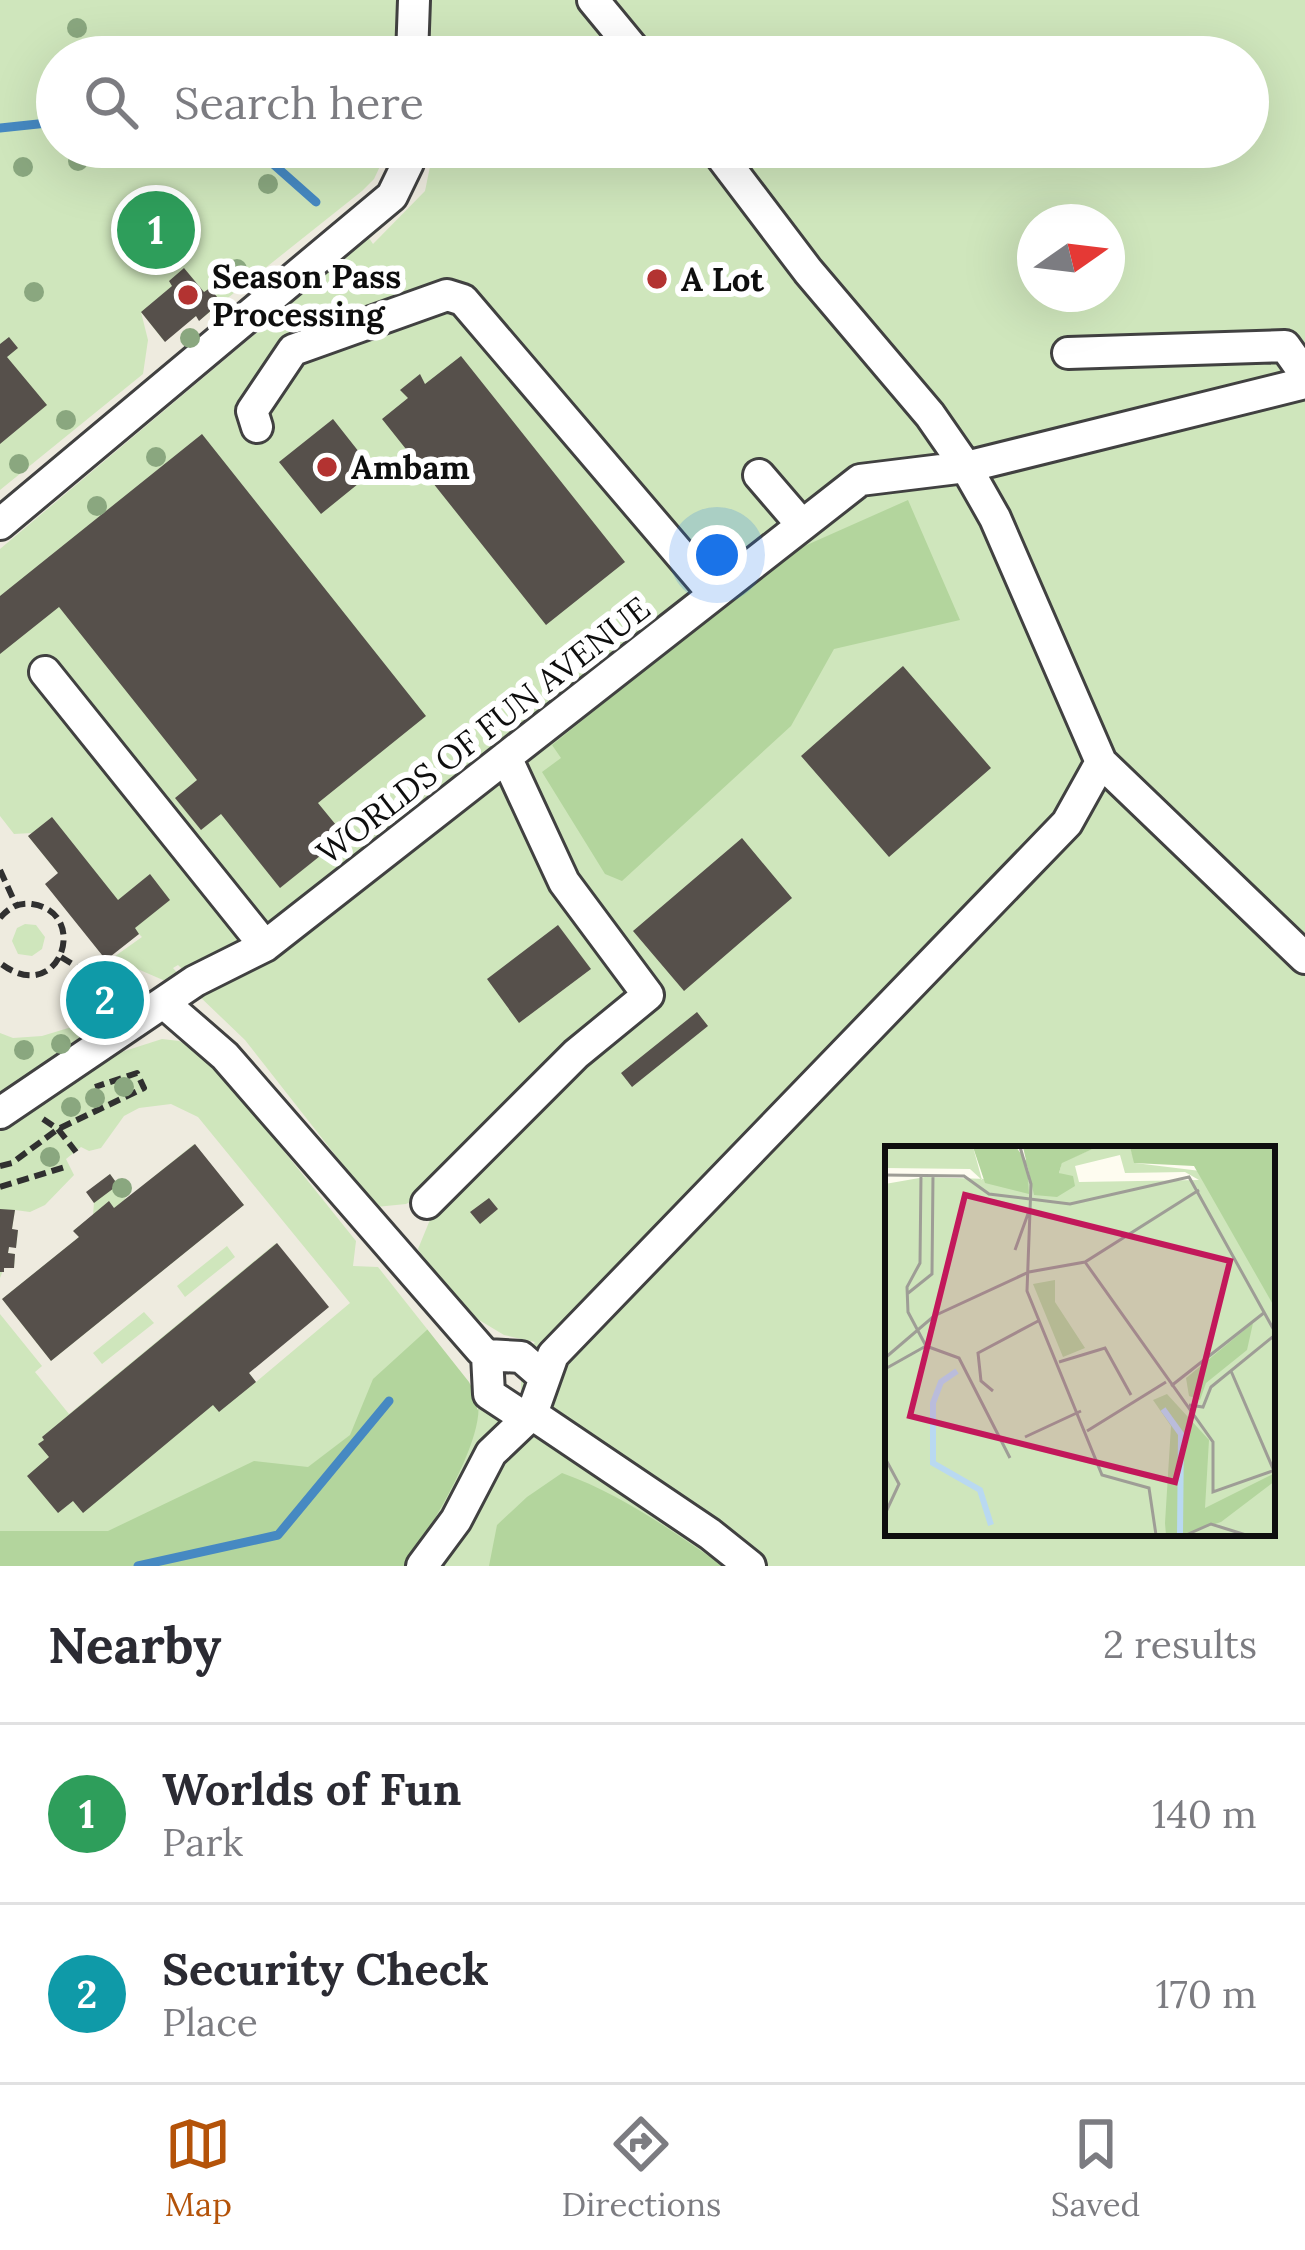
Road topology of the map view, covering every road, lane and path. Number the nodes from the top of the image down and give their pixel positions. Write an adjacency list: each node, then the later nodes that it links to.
1 (414, 0): 3 (street)
2 (593, 0): 4 (street)
3 (413, 36)
4 (623, 36)
5 (406, 168): 13 (street)
6 (730, 168): 11 (street)
7 (1068, 353): 8 (street)
8 (1305, 374)
9 (1305, 383): 11 (street, WORLDS OF FUN AVENUE)
10 (257, 427): 15 (street)
11 (966, 467): 14 (street, WORLDS OF FUN AVENUE); 18 (street)
12 (759, 475): 14 (street)
13 (0, 524)
14 (802, 525): 15 (street, WORLDS OF FUN AVENUE)
15 (714, 594): 17 (street, WORLDS OF FUN AVENUE)
16 (45, 672): 22 (street)
17 (506, 757): 22 (street, WORLDS OF FUN AVENUE); 35 (street)
18 (1101, 762): 24 (street); 37 (street)
19 (0, 870): 20 (path)
20 (16, 906): 21 (path); 23 (path)
21 (0, 918)
22 (265, 946): 27 (street, WORLDS OF FUN AVENUE)
23 (61, 957): 25 (path); 26 (path)
24 (1305, 958)
25 (0, 963)
26 (103, 983)
27 (165, 1004): 29 (street, WORLDS OF FUN AVENUE); 36 (street)
28 (86, 1090): 30 (path)
29 (2, 1110)
30 (55, 1127): 31 (path); 32 (path)
31 (76, 1152)
32 (0, 1166)
33 (68, 1166): 34 (path)
34 (0, 1187)
35 (428, 1204)
36 (487, 1355): 37 (street); 38 (street)
37 (544, 1377): 38 (street)
38 (529, 1416): 39 (street); 42 (street)
39 (456, 1520): 40 (street); 41 (street)
40 (422, 1566)
41 (448, 1566)
42 (751, 1566)

